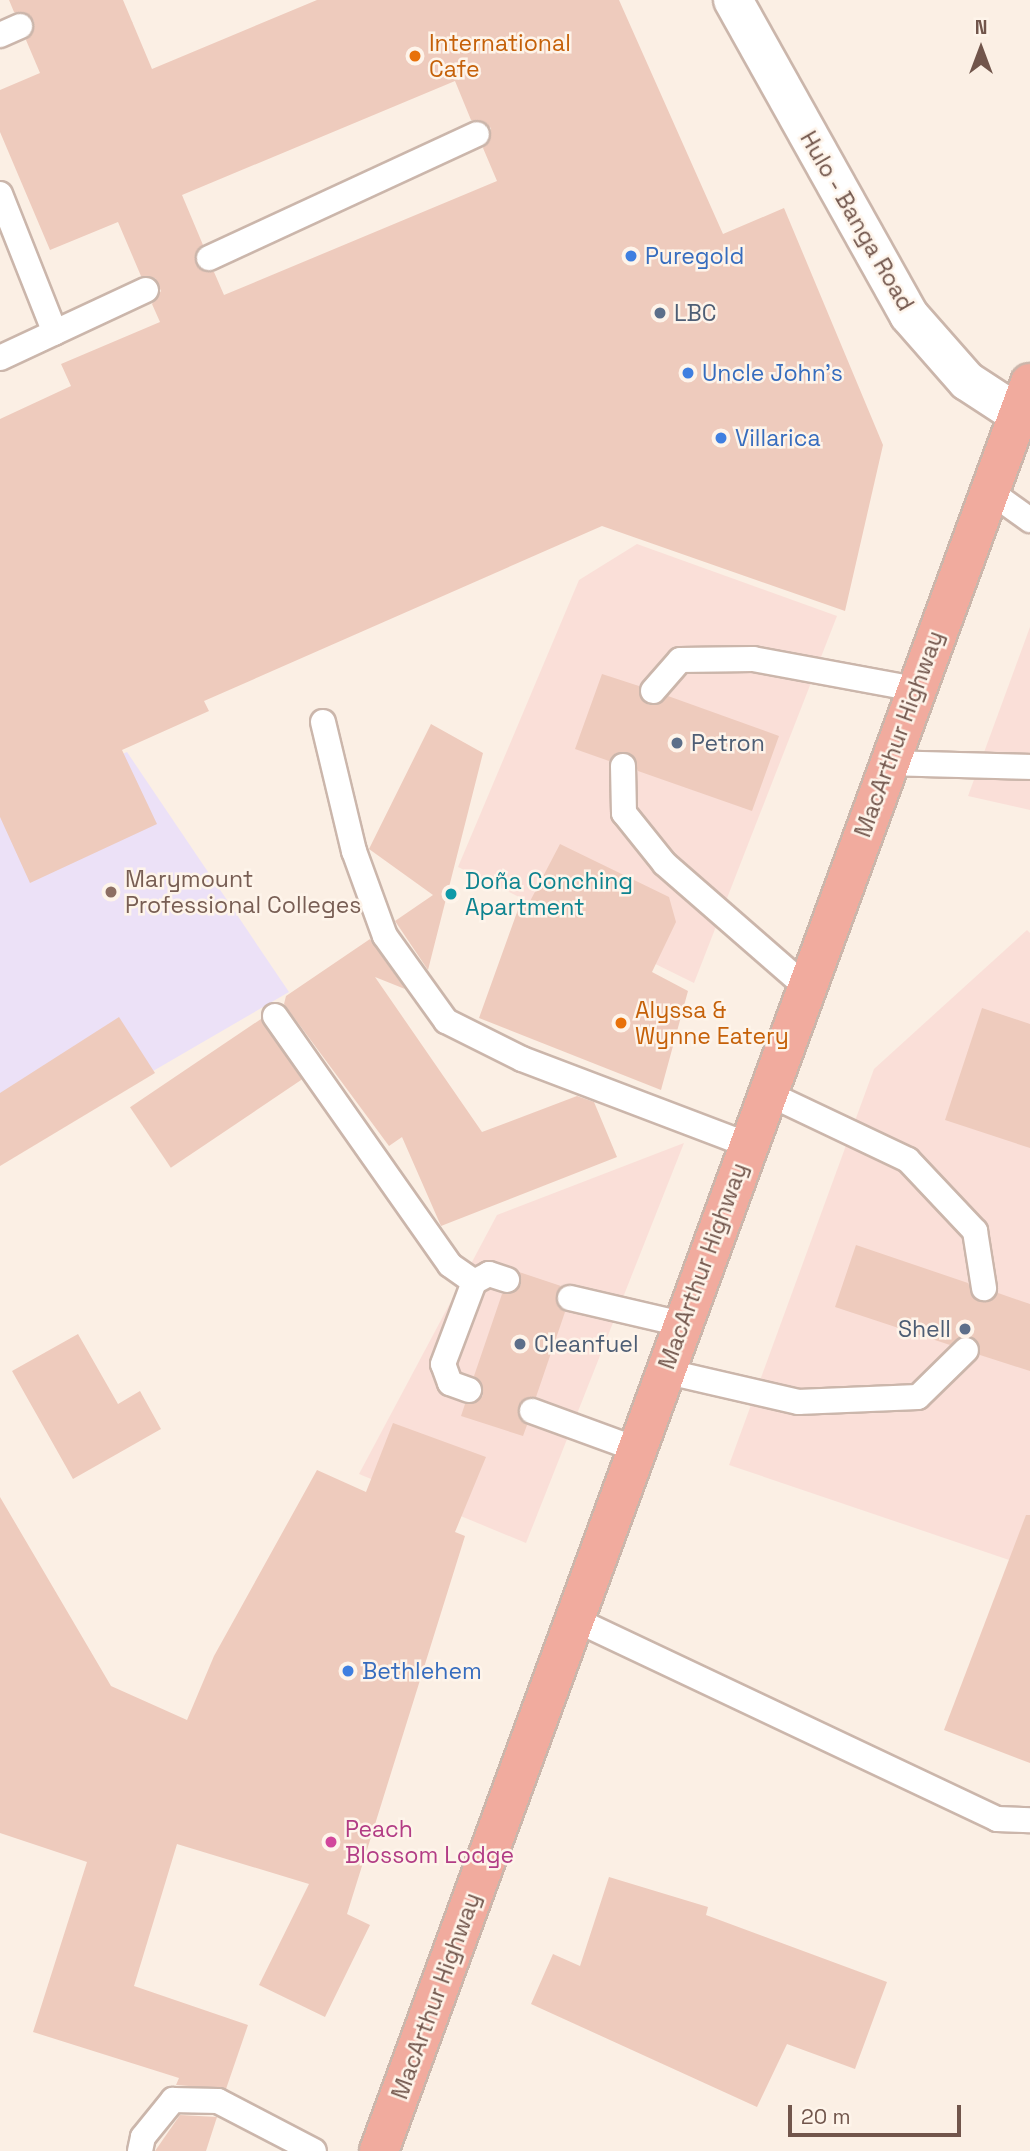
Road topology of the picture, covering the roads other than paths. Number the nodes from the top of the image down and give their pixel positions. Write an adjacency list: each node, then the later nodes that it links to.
1 (733, 0): 8 (main road, Hulo - Banga Road)
2 (477, 134): 4 (lane)
3 (0, 194): 6 (lane)
4 (209, 258)
5 (146, 290): 6 (lane)
6 (55, 332): 7 (lane)
7 (0, 358)
8 (1023, 398): 9 (highway, MacArthur Highway)
9 (988, 490): 10 (lane); 11 (highway, MacArthur Highway)
10 (1030, 520)
11 (915, 689): 12 (lane); 14 (highway, MacArthur Highway)
12 (653, 691)
13 (323, 722): 20 (lane)
14 (888, 763): 16 (lane); 17 (highway, MacArthur Highway)
15 (622, 766): 17 (lane)
16 (1030, 767)
17 (806, 987): 19 (highway, MacArthur Highway)
18 (275, 1016): 22 (lane)
19 (767, 1093): 20 (highway, MacArthur Highway); 23 (lane)
20 (748, 1145): 25 (highway, MacArthur Highway)
21 (508, 1280): 22 (lane)
22 (474, 1282): 28 (lane)
23 (984, 1288)
24 (570, 1298): 25 (lane)
25 (682, 1324): 27 (highway, MacArthur Highway)
26 (966, 1350): 27 (lane)
27 (664, 1371): 30 (highway, MacArthur Highway)
28 (469, 1390)
29 (532, 1411): 30 (lane)
30 (636, 1448): 31 (highway, MacArthur Highway)
31 (574, 1619): 32 (lane); 35 (highway, MacArthur Highway)
32 (1030, 1821)
33 (140, 2151): 34 (lane)
34 (314, 2151)
35 (379, 2151)

